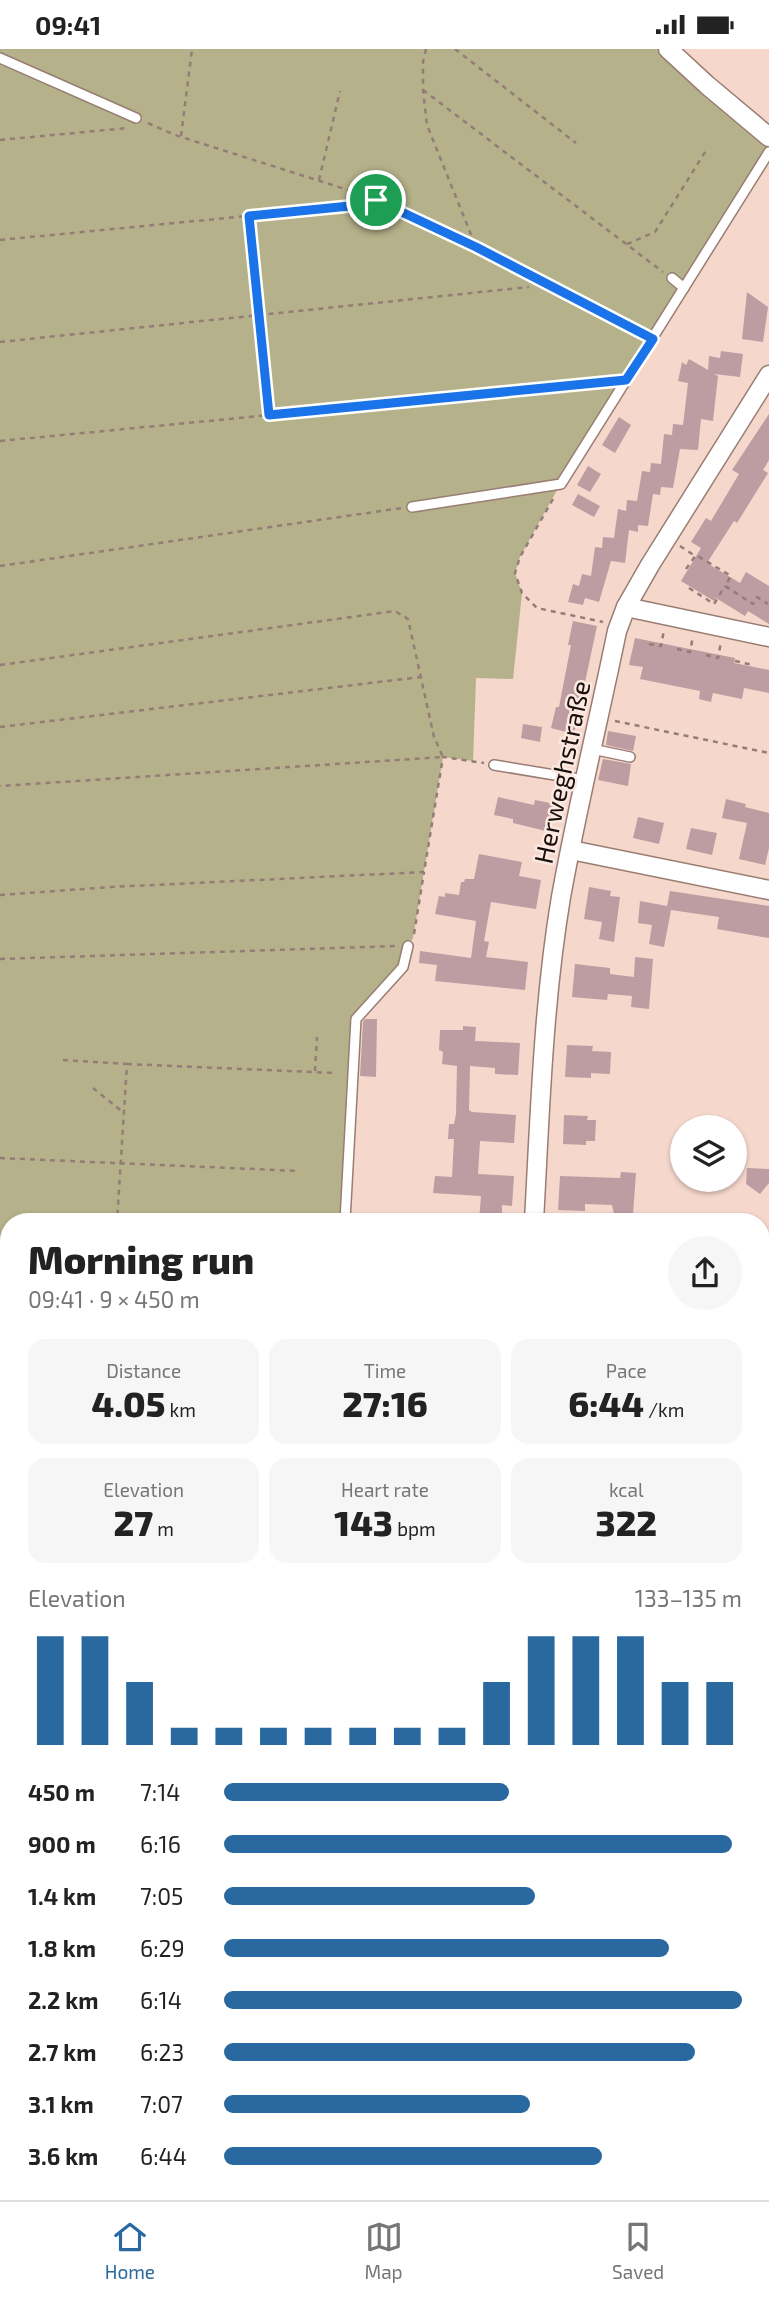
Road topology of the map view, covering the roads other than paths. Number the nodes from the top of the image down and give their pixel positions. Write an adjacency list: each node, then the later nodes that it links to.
1 (668, 49): 4 (street)
2 (0, 58): 3 (lane)
3 (136, 118)
4 (769, 137)
5 (769, 152): 8 (lane)
6 (533, 277): 9 (lane)
7 (671, 278): 8 (lane)
8 (684, 288): 9 (lane)
9 (653, 339): 11 (lane)
10 (769, 375): 14 (street, Herweghstraße)
11 (626, 380): 12 (lane); 13 (lane)
12 (562, 387)
13 (412, 507)
14 (626, 607): 15 (street); 16 (street, Herweghstraße)
15 (769, 637)
16 (592, 749): 17 (lane); 19 (street, Herweghstraße)
17 (630, 757)
18 (494, 765): 19 (lane)
19 (586, 780): 20 (street, Herweghstraße)
20 (571, 850): 21 (street); 24 (street, Herweghstraße)
21 (769, 891)
22 (408, 946): 23 (lane)
23 (345, 1213)
24 (535, 1213)

